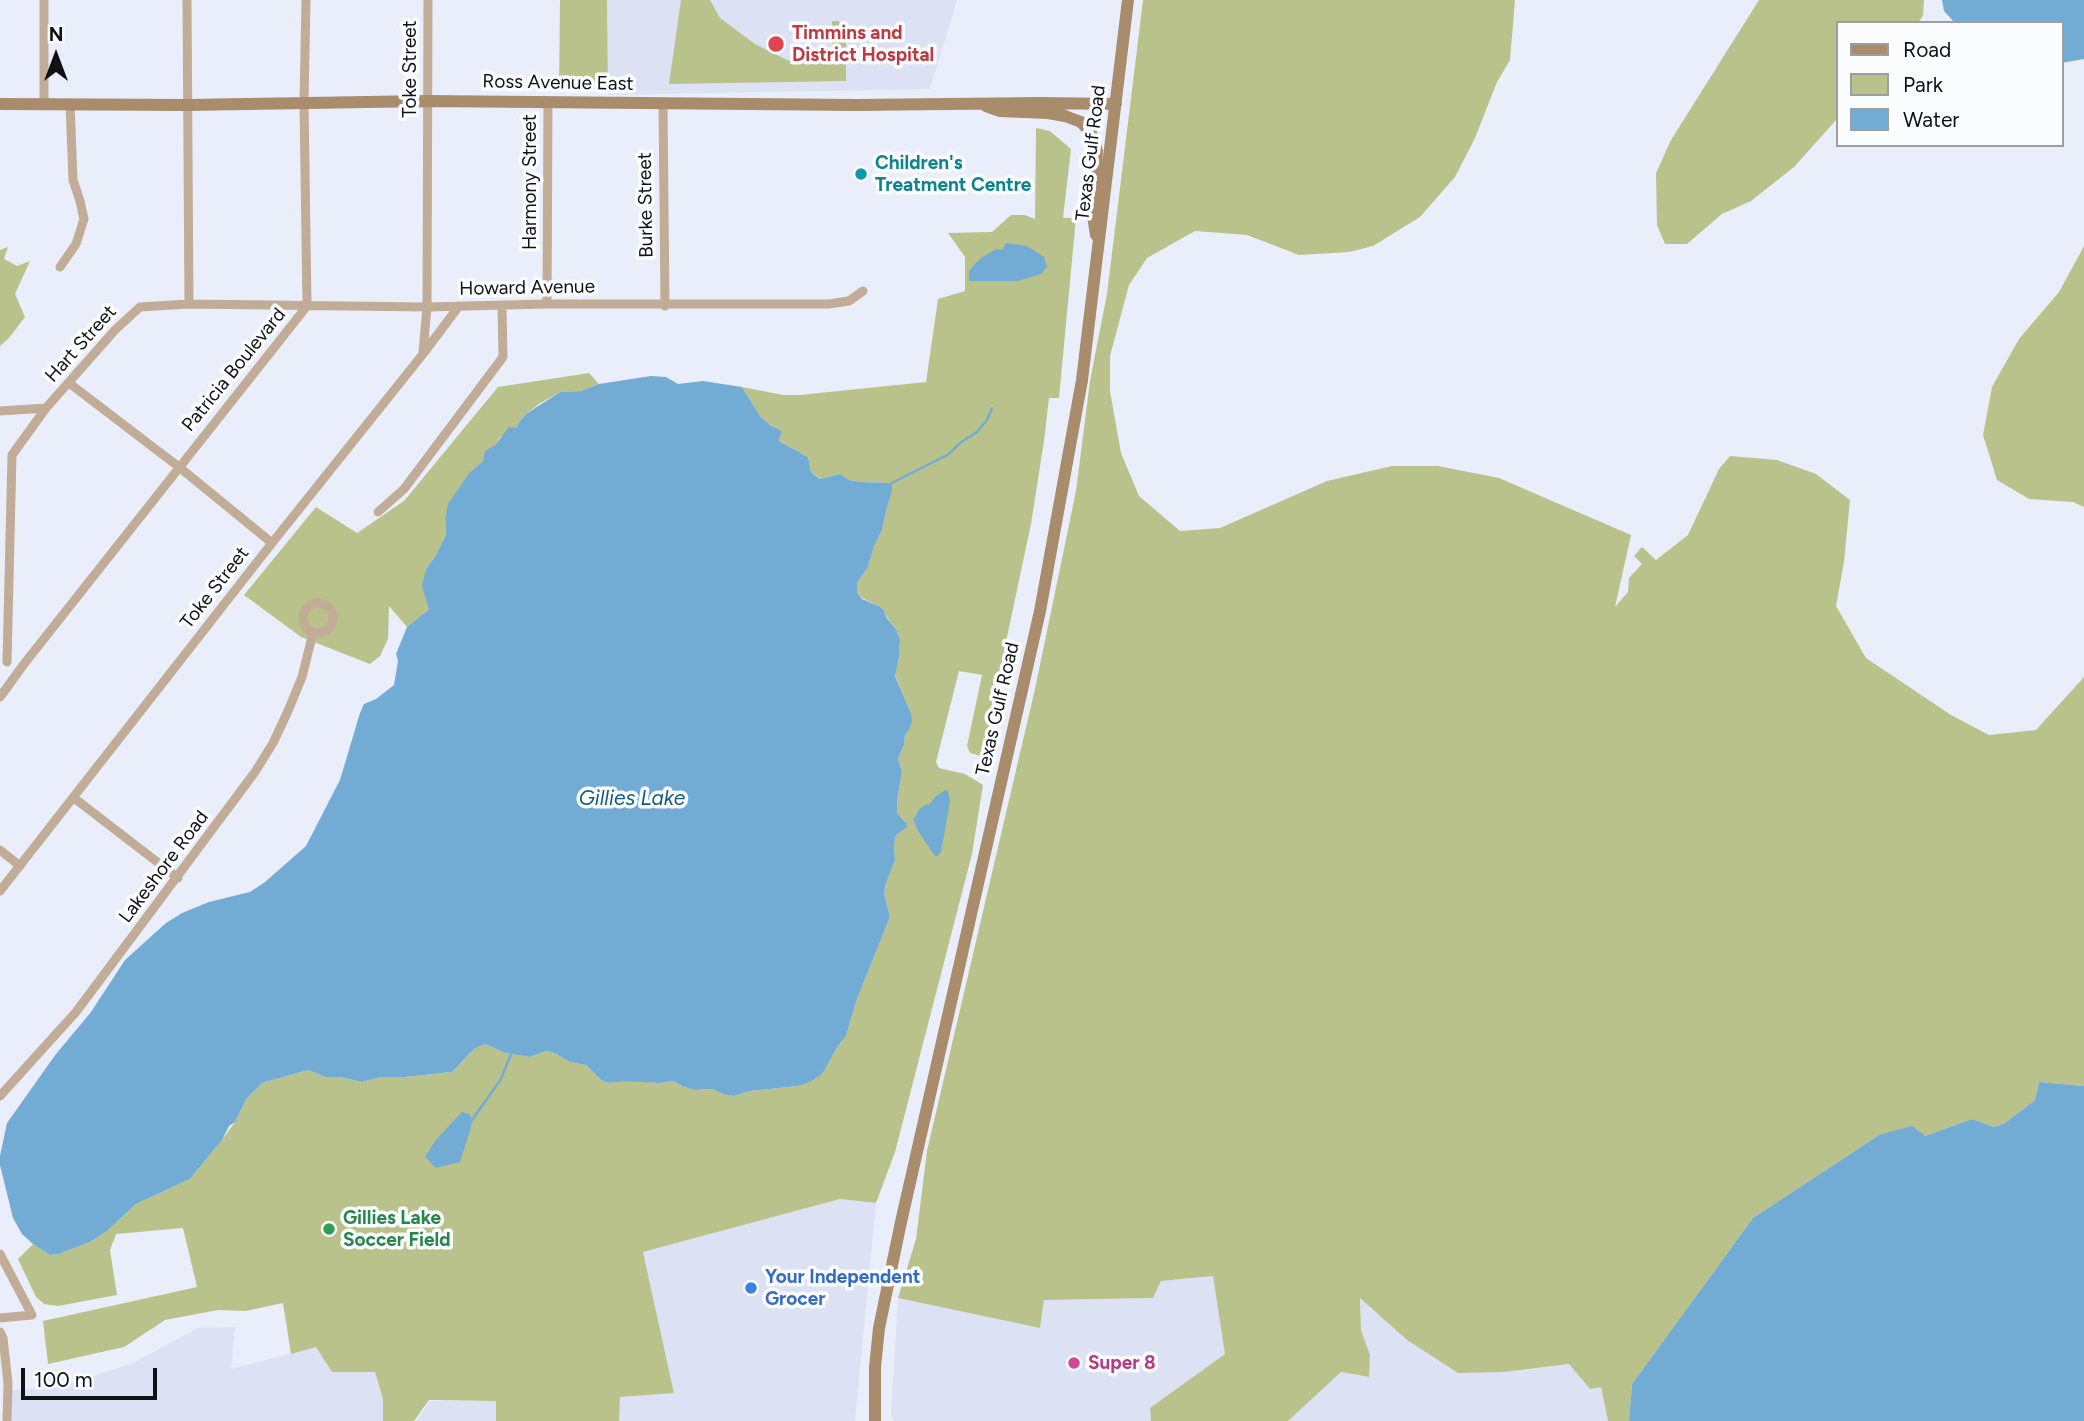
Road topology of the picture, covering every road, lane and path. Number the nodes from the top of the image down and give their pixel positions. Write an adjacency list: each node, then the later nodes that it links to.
1 (44, 0): 12 (street)
2 (187, 0): 15 (street)
3 (306, 0): 7 (street, Patricia Boulevard)
4 (428, 0): 6 (street, Toke Street)
5 (1128, 0): 14 (main road, Texas Gulf Road)
6 (427, 100): 7 (main road, Ross Avenue East); 8 (main road, Ross Avenue East); 25 (street, Toke Street)
7 (304, 102): 15 (main road, Ross Avenue East); 22 (street, Patricia Boulevard)
8 (548, 102): 9 (main road, Ross Avenue East); 20 (street, Harmony Street)
9 (663, 103): 10 (main road, Ross Avenue East); 24 (street, Burke Street)
10 (975, 103): 14 (main road, Ross Avenue East); 16 (main road)
11 (0, 104): 12 (main road, Ross Avenue East)
12 (44, 104): 13 (main road, Ross Avenue East)
13 (71, 104): 15 (main road, Ross Avenue East); 17 (street)
14 (1116, 104): 16 (main road, Texas Gulf Road)
15 (187, 105): 19 (street)
16 (1098, 249): 46 (main road, Texas Gulf Road)
17 (60, 267)
18 (863, 291): 24 (street, Howard Avenue)
19 (188, 304): 22 (street, Howard Avenue); 27 (street, Hart Street)
20 (547, 304): 21 (street, Howard Avenue); 24 (street, Howard Avenue)
21 (502, 305): 23 (street, Howard Avenue); 31 (street)
22 (307, 306): 25 (street, Howard Avenue); 30 (street, Patricia Boulevard)
23 (459, 306): 25 (street, Howard Avenue); 26 (street, Toke Street)
24 (665, 306)
25 (427, 307): 26 (street, Toke Street)
26 (423, 354): 32 (street, Toke Street)
27 (69, 383): 28 (street, Hart Street); 30 (street)
28 (46, 408): 29 (street); 34 (street, Hart Street)
29 (0, 411)
30 (179, 467): 32 (street); 35 (street, Patricia Boulevard)
31 (378, 512)
32 (272, 543): 37 (street, Toke Street)
33 (313, 633): 40 (street, Lakeshore Road)
34 (4, 662): 35 (street)
35 (24, 664): 36 (street, Patricia Boulevard)
36 (0, 697)
37 (74, 798): 39 (street, Toke Street); 40 (street)
38 (0, 849): 39 (street)
39 (20, 866): 41 (street, Toke Street)
40 (178, 878): 42 (street, Lakeshore Road)
41 (0, 891)
42 (0, 1096)
43 (0, 1254): 44 (street)
44 (0, 1318)
45 (0, 1332): 47 (street)
46 (876, 1420)
47 (7, 1421)

